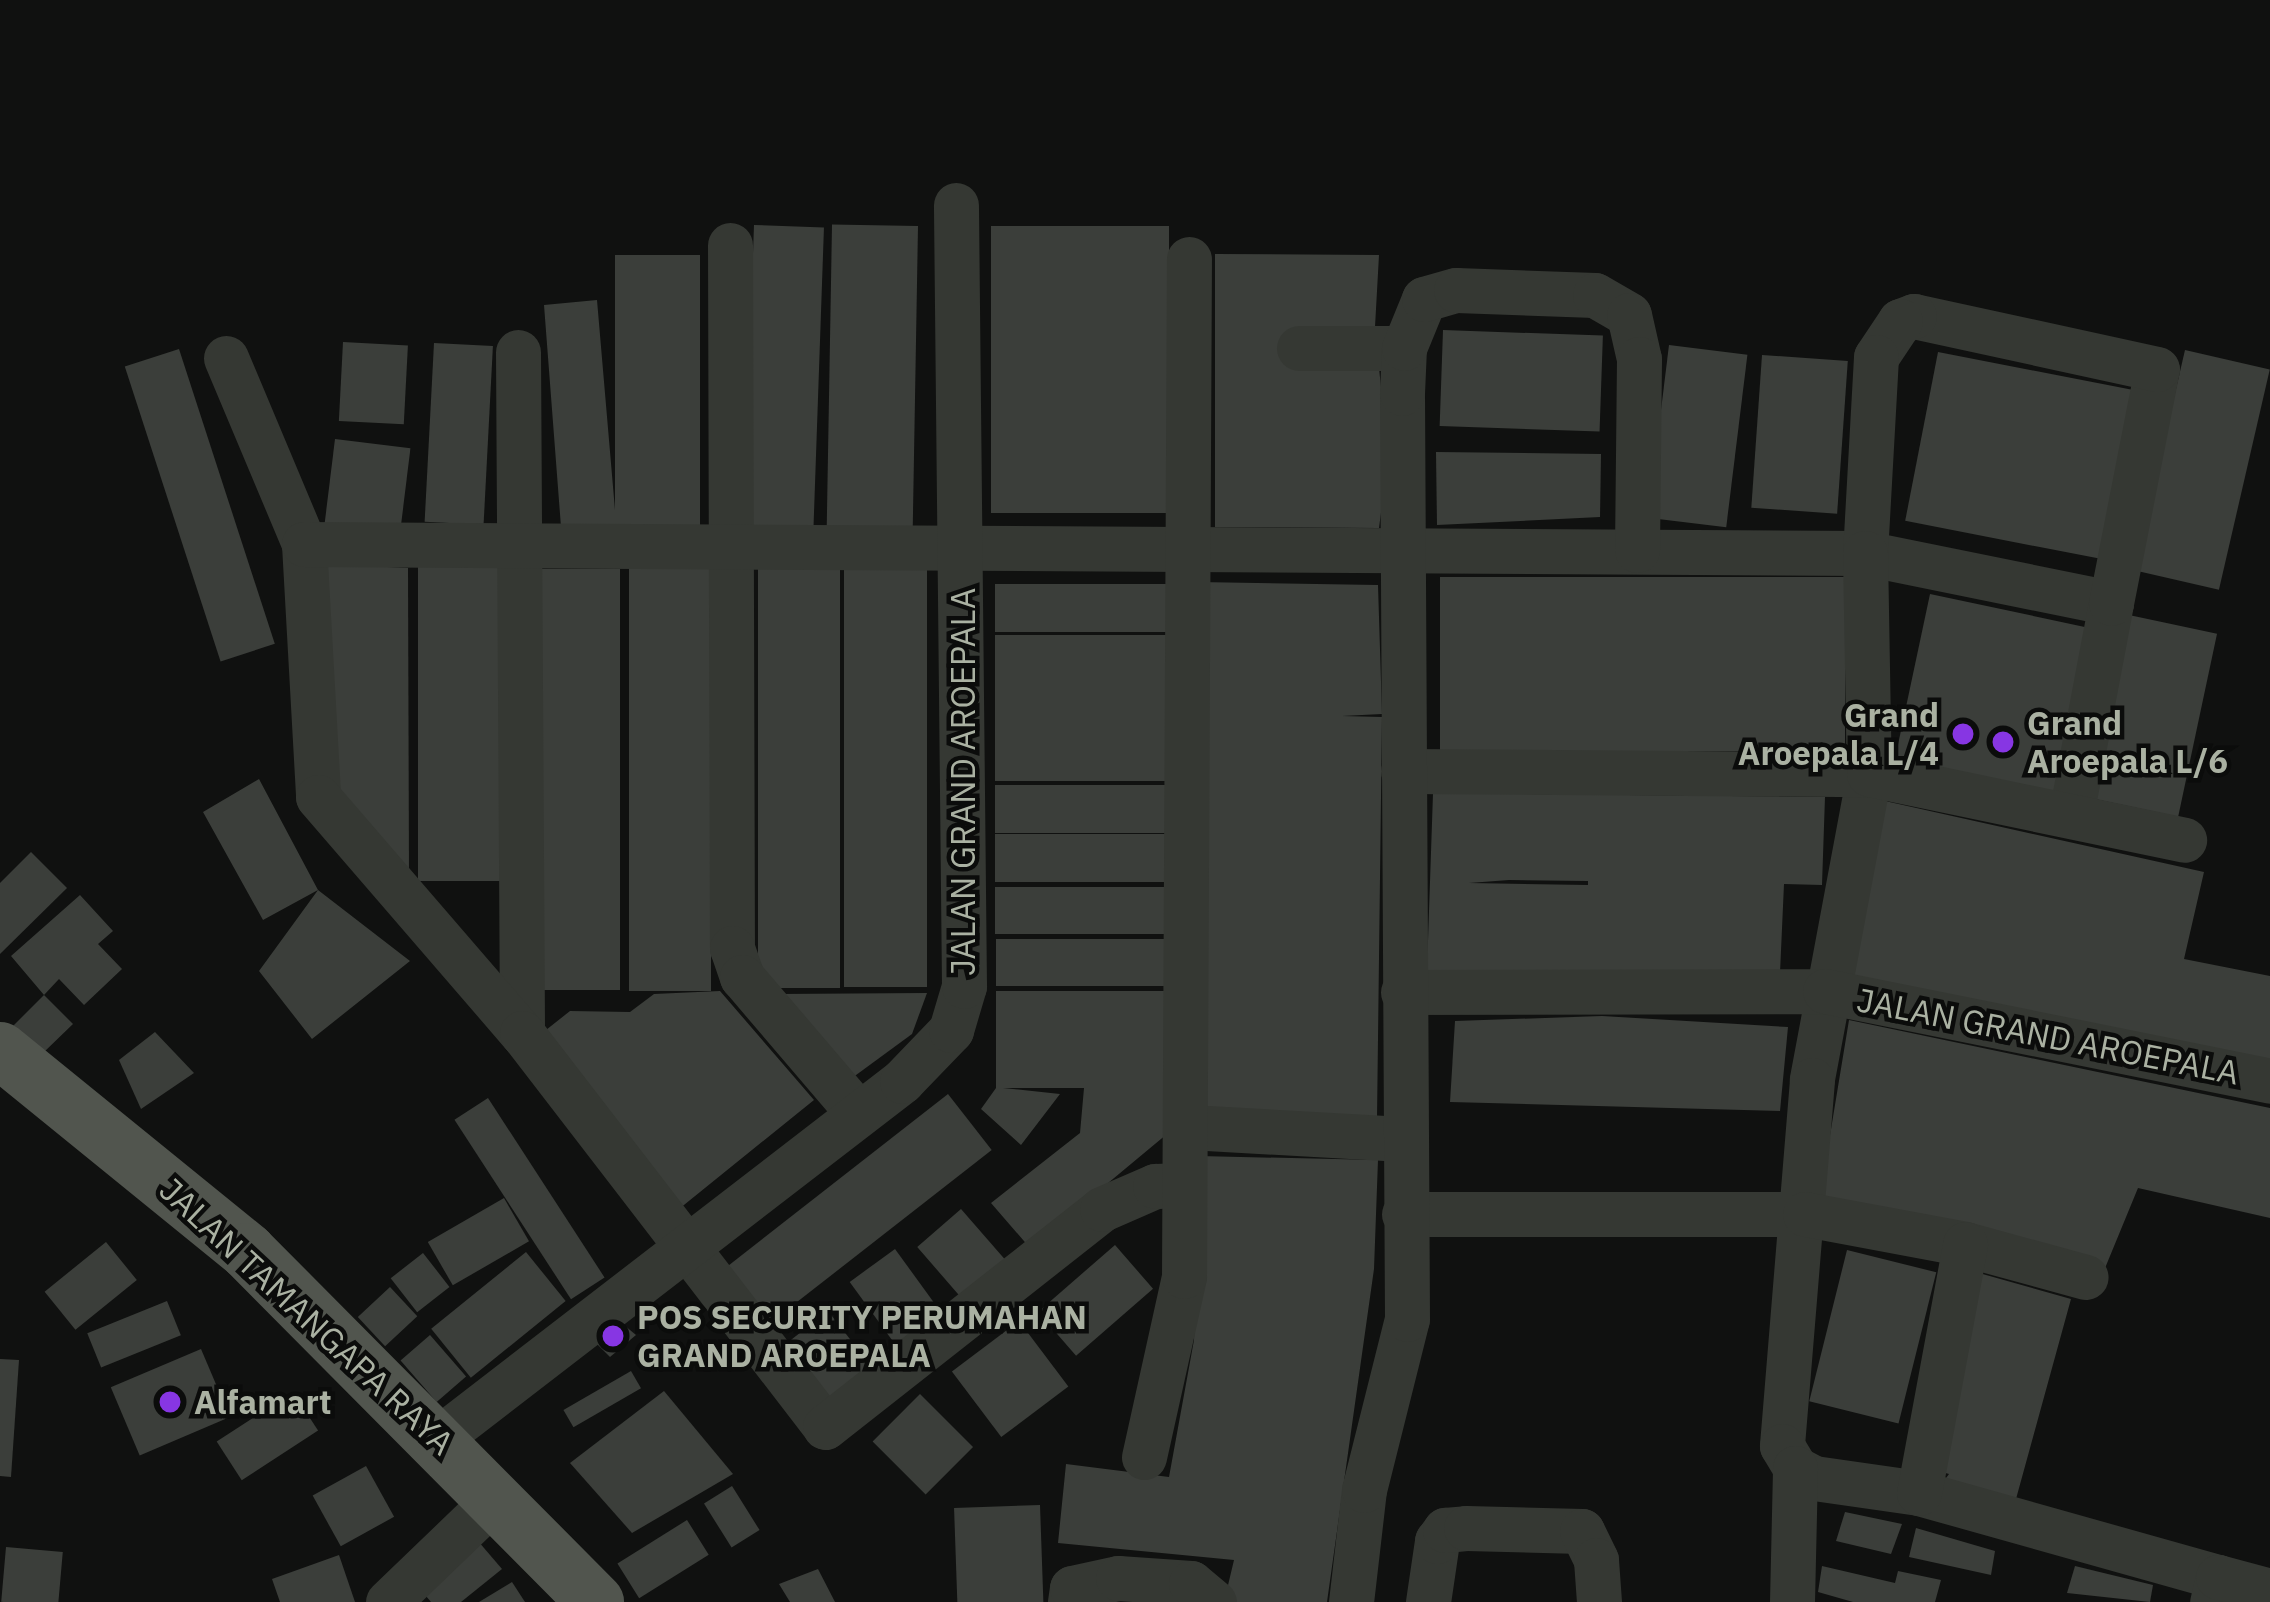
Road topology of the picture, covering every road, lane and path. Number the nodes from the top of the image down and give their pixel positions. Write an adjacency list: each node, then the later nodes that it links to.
1 (956, 205): 9 (street, JALAN GRAND AROEPALA)
2 (730, 245): 14 (street)
3 (1189, 259): 10 (street)
4 (1300, 348): 5 (street)
5 (1404, 349): 11 (street); 13 (street)
6 (518, 352): 12 (street)
7 (226, 358): 8 (street)
8 (304, 544): 12 (street, JALAN GRAND AROEPALA); 23 (street)
9 (963, 547): 10 (street, JALAN GRAND AROEPALA); 14 (street, JALAN GRAND AROEPALA); 26 (street, JALAN GRAND AROEPALA)
10 (1189, 548): 11 (street, JALAN GRAND AROEPALA); 27 (street)
11 (1402, 548): 13 (street, JALAN GRAND AROEPALA); 17 (street)
12 (516, 550): 14 (street, JALAN GRAND AROEPALA); 23 (street)
13 (1637, 550): 15 (street, JALAN GRAND AROEPALA)
14 (735, 552): 26 (street)
15 (1865, 553): 16 (street, JALAN GRAND AROEPALA); 16 (street, JALAN GRAND AROEPALA); 18 (street, JALAN GRAND AROEPALA)
16 (2111, 603): 19 (street, JALAN GRAND AROEPALA)
17 (1403, 771): 18 (street); 22 (street)
18 (1869, 774): 19 (street); 21 (street, JALAN GRAND AROEPALA)
19 (2071, 814): 20 (street)
20 (2184, 840)
21 (1825, 991): 22 (street, JALAN GRAND AROEPALA); 25 (street, JALAN GRAND AROEPALA); 31 (street, JALAN GRAND AROEPALA)
22 (1403, 992): 28 (street)
23 (522, 1033): 33 (street)
24 (4, 1063): 35 (main road, JALAN TAMANGAPA RAYA)
25 (2270, 1082)
26 (858, 1113): 33 (street, JALAN GRAND AROEPALA)
27 (1189, 1127): 28 (street); 29 (street)
28 (1402, 1139): 30 (street)
29 (1184, 1185): 33 (street); 36 (street)
30 (1404, 1214): 31 (street); 46 (street)
31 (1805, 1214): 32 (street); 37 (street, JALAN GRAND AROEPALA)
32 (1965, 1244): 34 (street); 38 (street)
33 (682, 1245): 35 (street, JALAN GRAND AROEPALA)
34 (2086, 1277)
35 (440, 1438): 39 (main road, JALAN TAMANGAPA RAYA)
36 (1144, 1457)
37 (1795, 1468): 38 (street); 49 (street, JALAN GRAND AROEPALA)
38 (1919, 1492): 40 (street)
39 (497, 1497): 42 (street); 43 (main road, JALAN TAMANGAPA RAYA)
40 (2215, 1590): 41 (street)
41 (2270, 1591)
42 (388, 1602)
43 (595, 1602)
44 (1070, 1602): 45 (street)
45 (1214, 1602)
46 (1351, 1602)
47 (1427, 1602): 48 (street)
48 (1599, 1602)
49 (1792, 1602)

